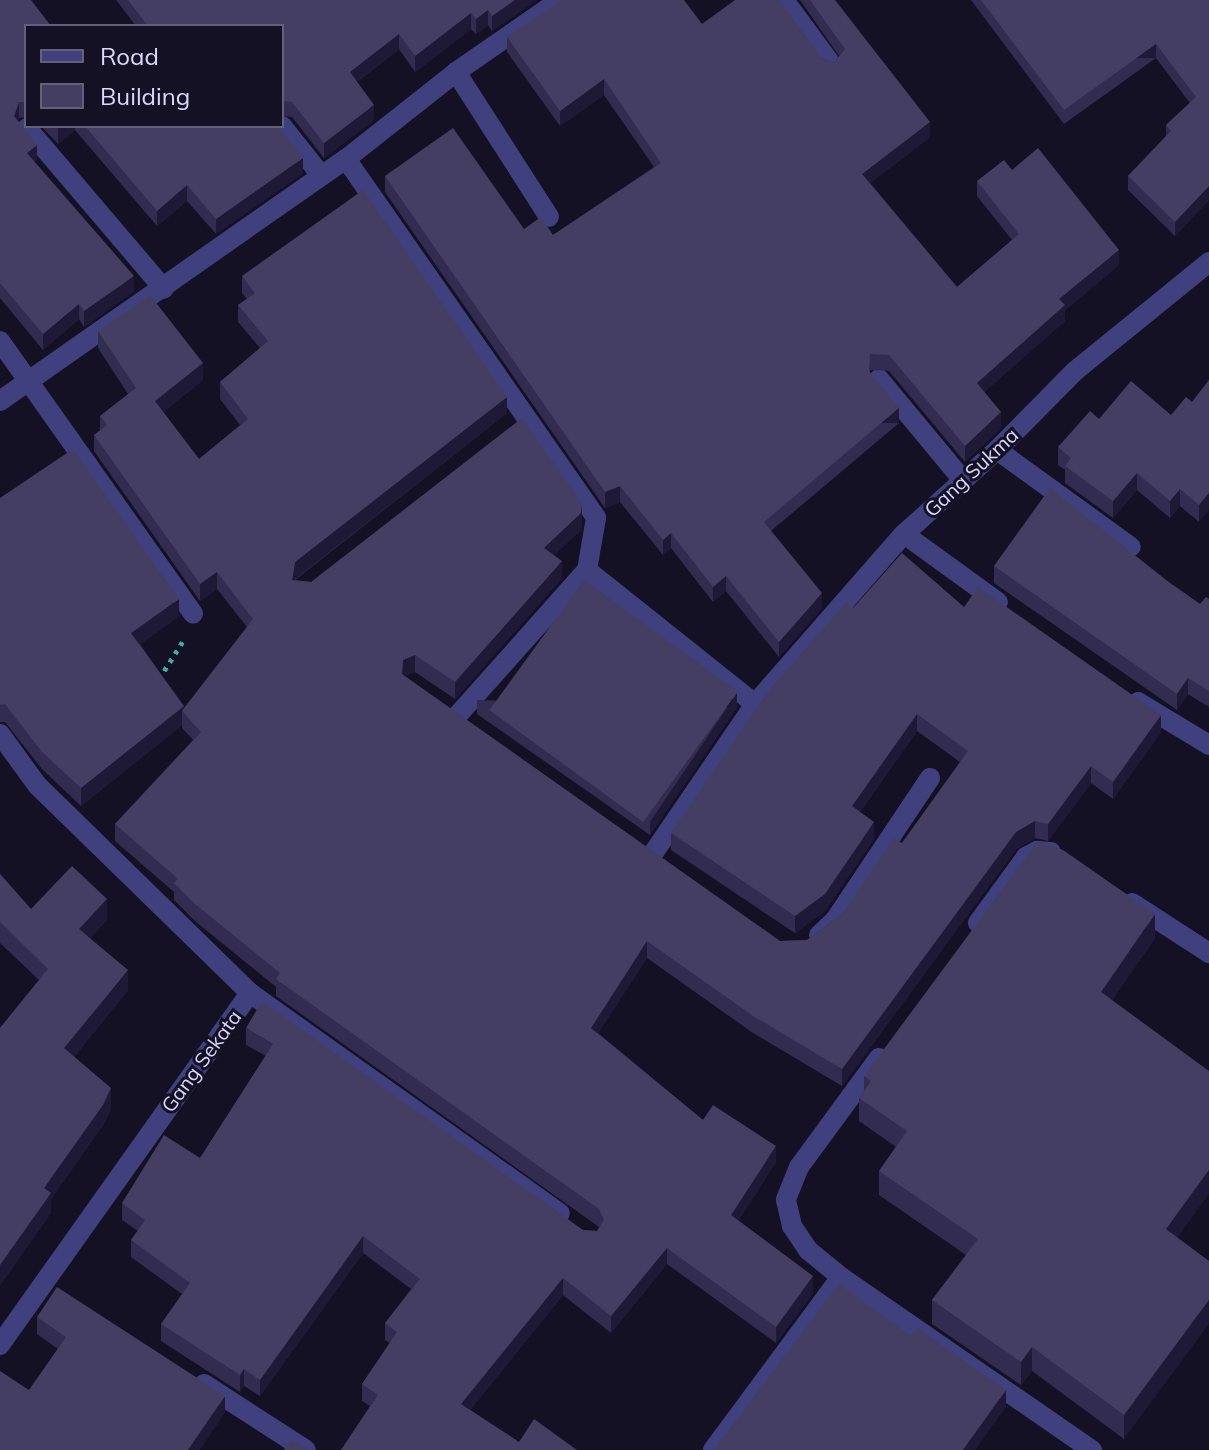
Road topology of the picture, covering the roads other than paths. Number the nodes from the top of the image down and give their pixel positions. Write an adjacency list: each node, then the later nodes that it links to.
1 (560, 0): 4 (street)
2 (784, 0): 3 (street)
3 (832, 65)
4 (456, 72): 7 (street); 9 (street)
5 (27, 128): 11 (street)
6 (284, 128): 8 (street)
7 (346, 159): 8 (street); 20 (street)
8 (320, 174): 11 (street)
9 (549, 217)
10 (1209, 262): 16 (street, Gang Sukma)
11 (164, 289): 13 (street)
12 (0, 341): 13 (street)
13 (30, 379): 15 (street); 21 (street)
14 (879, 379): 17 (street)
15 (0, 401)
16 (997, 450): 17 (street, Gang Sukma); 19 (street)
17 (963, 480): 18 (street, Gang Sukma)
18 (904, 534): 22 (street); 25 (street, Gang Sukma)
19 (1131, 547)
20 (587, 570): 24 (street); 25 (street)
21 (193, 614)
22 (1021, 618)
23 (1124, 693): 27 (street)
24 (435, 700)
25 (755, 704): 29 (street, Gang Sukma)
26 (0, 734): 35 (street, Gang Sekata)
27 (1209, 745)
28 (930, 778): 33 (street)
29 (652, 855)
30 (1070, 862): 32 (street)
31 (1108, 887): 34 (street)
32 (970, 934)
33 (800, 946)
34 (1209, 953)
35 (250, 993): 37 (street); 39 (street, Gang Sekata)
36 (894, 1038): 38 (street)
37 (579, 1227)
38 (841, 1277): 44 (street); 45 (street)
39 (43, 1280): 40 (street); 41 (street, Gang Sekata)
40 (69, 1297)
41 (0, 1345)
42 (188, 1374): 43 (street)
43 (306, 1450)
44 (713, 1450)
45 (1092, 1450)

